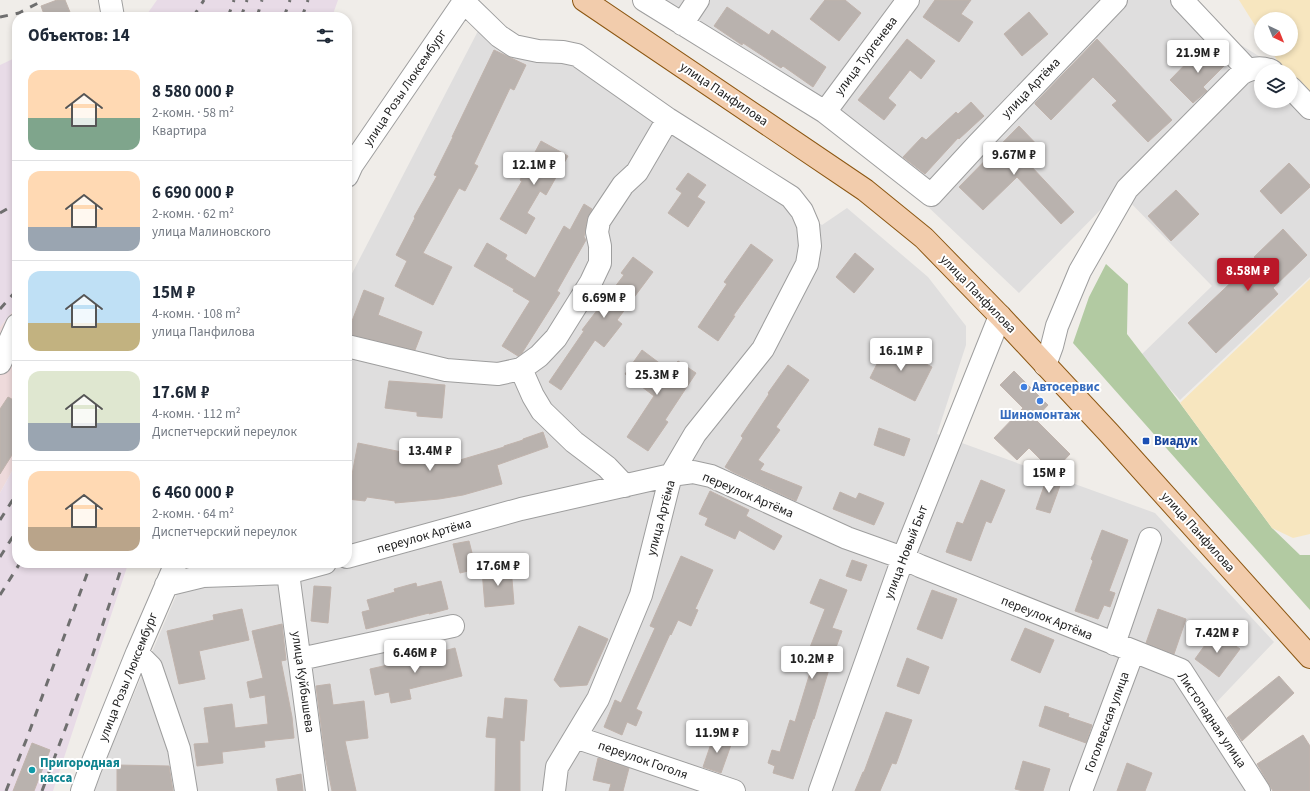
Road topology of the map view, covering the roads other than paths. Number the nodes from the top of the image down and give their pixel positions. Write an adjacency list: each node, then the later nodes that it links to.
1 (110, 0): 9 (street)
2 (584, 0): 18 (main road, улица Панфилова)
3 (644, 0): 10 (street)
4 (698, 0): 10 (street)
5 (908, 0): 15 (street, улица Тургенева)
6 (1116, 0): 15 (street, улица Артёма)
7 (1182, 0): 12 (street)
8 (465, 1): 16 (street, улица Артёма); 17 (street, улица Розы Люксембург)
9 (112, 12)
10 (682, 24): 15 (street)
11 (1254, 69): 12 (street)
12 (1248, 70): 22 (street)
13 (1298, 95): 14 (street)
14 (1310, 108)
15 (825, 112)
16 (668, 119): 23 (street); 24 (street, улица Артёма)
17 (352, 165)
18 (1000, 316): 22 (main road, улица Панфилова); 28 (street, улица Новый Быт)
19 (12, 336): 21 (street)
20 (352, 347): 23 (street)
21 (0, 363)
22 (1045, 365): 36 (main road, улица Панфилова)
23 (521, 369): 25 (street)
24 (671, 475): 25 (street, переулок Артёма); 28 (street, переулок Артёма); 38 (street, улица Артёма)
25 (625, 486): 27 (street, переулок Артёма)
26 (1150, 539): 34 (street, Гоголевская улица)
27 (352, 556)
28 (903, 558): 34 (street, переулок Артёма); 44 (street, улица Новый Быт)
29 (174, 568): 32 (street, улица Розы Люксембург)
30 (306, 568): 31 (street)
31 (288, 573): 32 (street); 37 (street, улица Куйбышева)
32 (166, 585): 35 (street, улица Розы Люксембург)
33 (453, 626): 37 (street)
34 (1123, 648): 45 (street, Гоголевская улица); 46 (street, Листопадная улица)
35 (137, 653): 39 (street, улица Розы Люксембург); 40 (street)
36 (1310, 658)
37 (300, 659): 41 (street, улица Куйбышева)
38 (575, 737): 42 (street, улица Артёма); 43 (street, переулок Гоголя)
39 (82, 791)
40 (186, 791)
41 (317, 791)
42 (554, 791)
43 (734, 791)
44 (820, 791)
45 (1082, 791)
46 (1259, 791)

